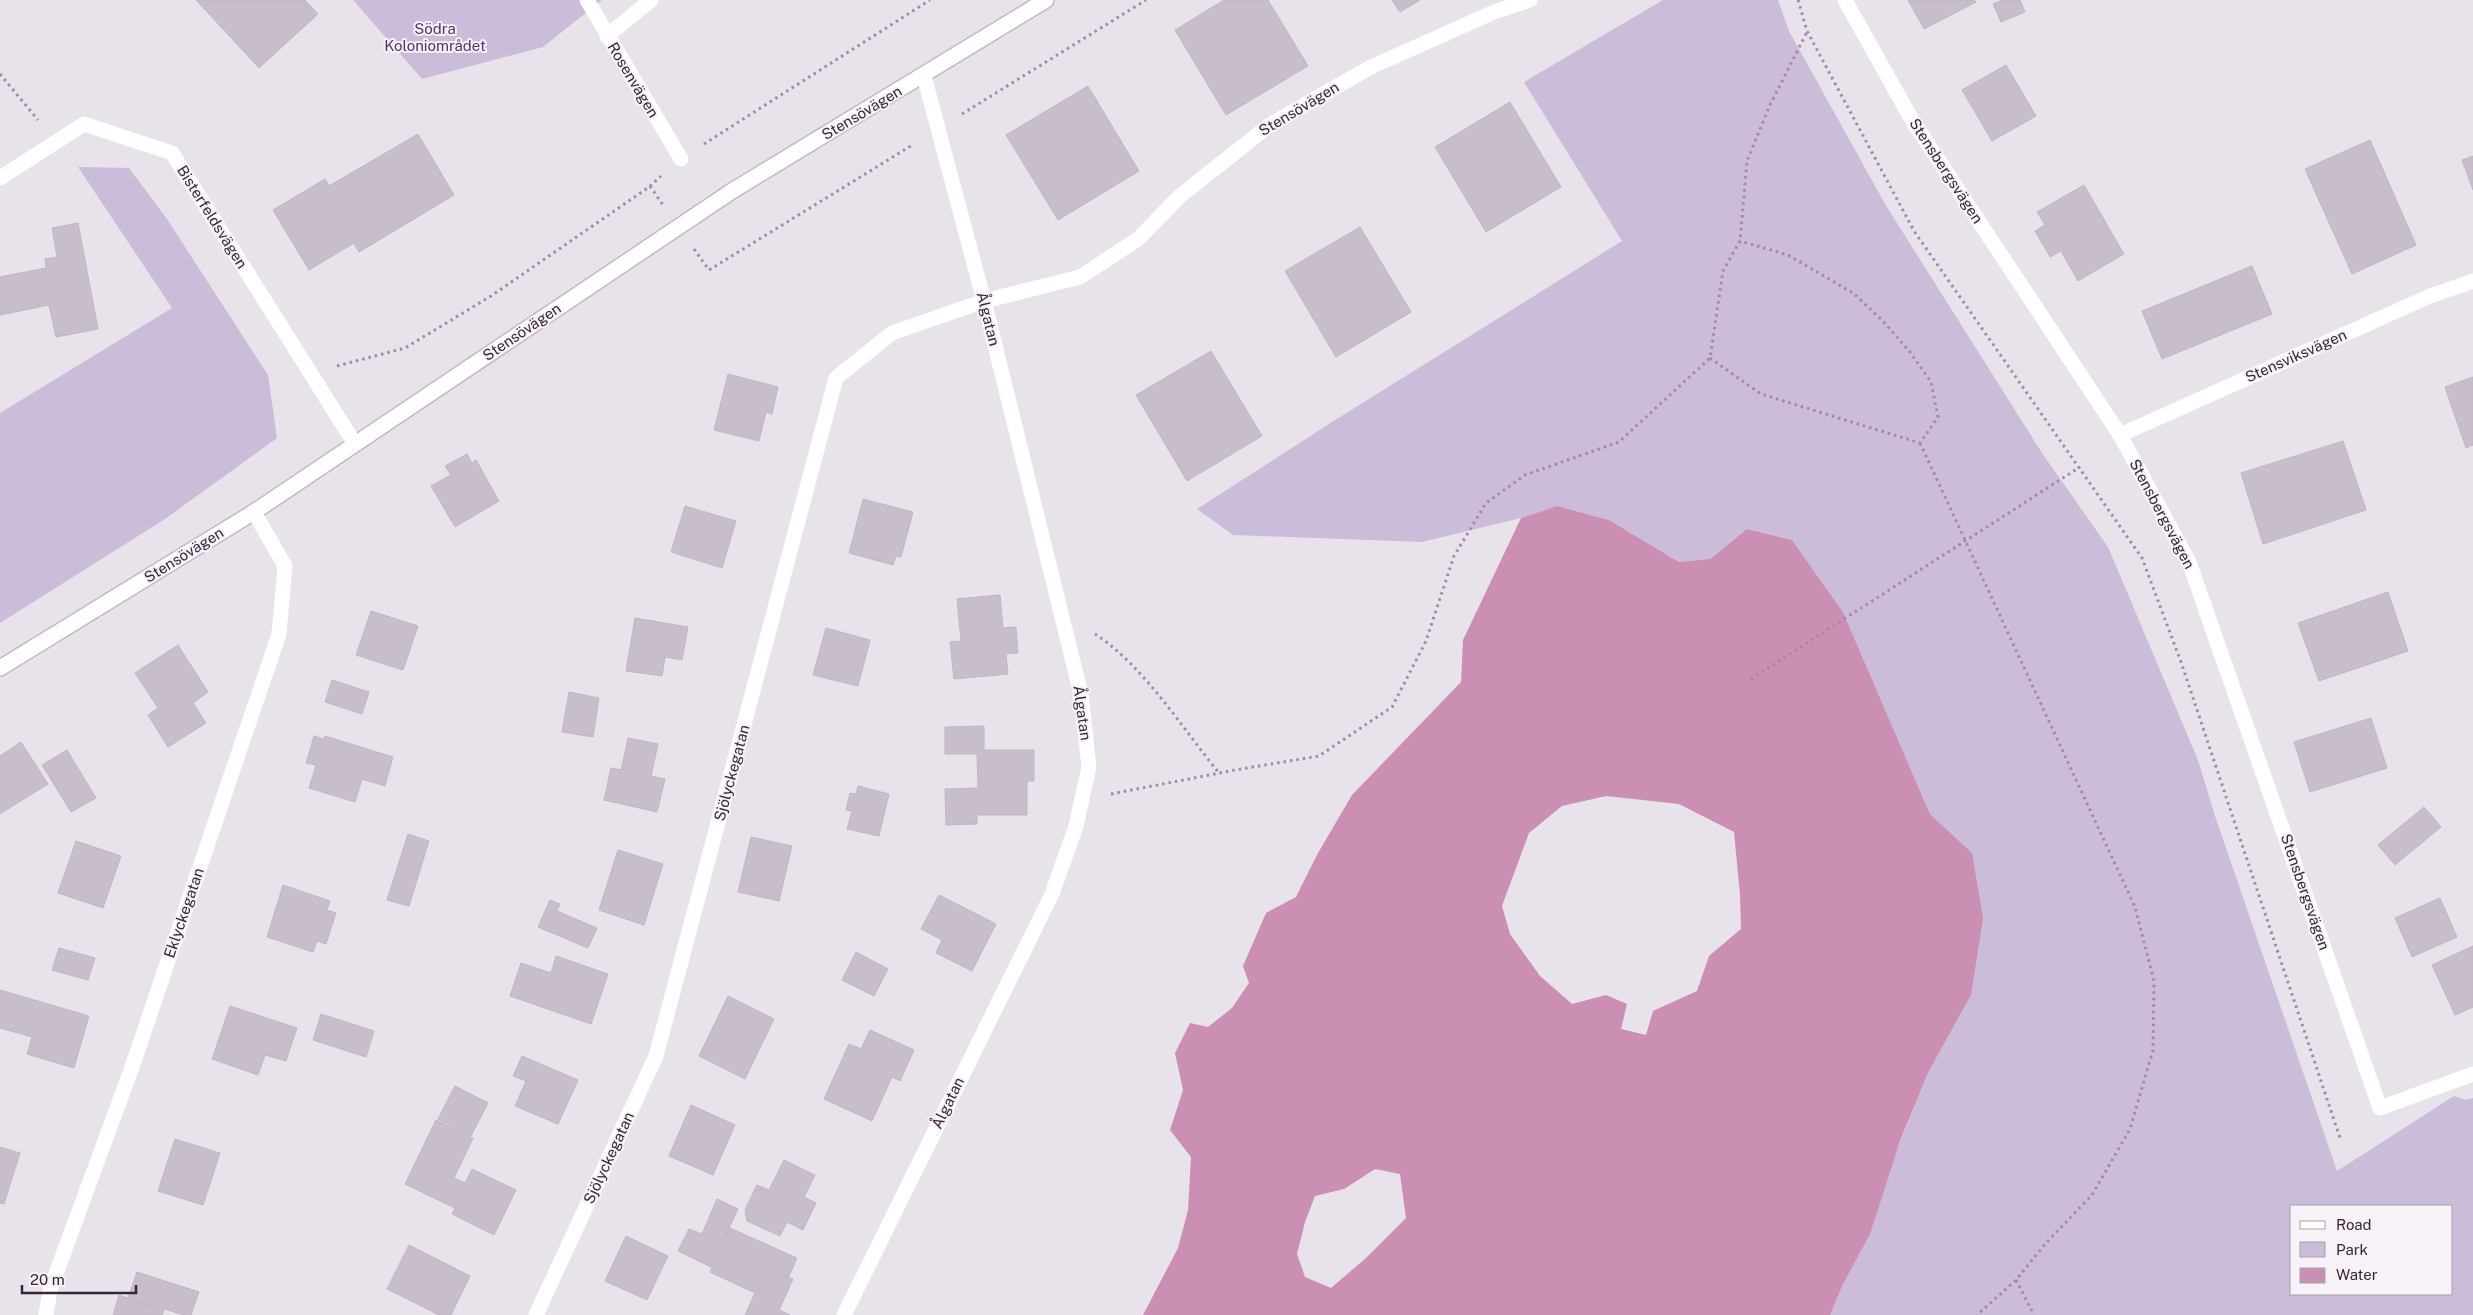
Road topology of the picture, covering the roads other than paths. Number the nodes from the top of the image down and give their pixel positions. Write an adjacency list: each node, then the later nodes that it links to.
1 (587, 0): 6 (street, Rosenvägen)
2 (651, 0): 6 (street)
3 (1046, 0): 7 (street, Stensövägen)
4 (1530, 0): 11 (street, Stensövägen)
5 (1845, 0): 12 (street, Stensbergsvägen)
6 (607, 36): 8 (street, Rosenvägen)
7 (924, 76): 11 (street, Ålgatan); 13 (street, Stensövägen)
8 (681, 159)
9 (0, 178): 13 (street, Bisterfeldsvägen)
10 (2473, 281): 12 (street, Stensviksvägen)
11 (984, 301): 18 (street, Sjölyckegatan); 19 (street, Ålgatan)
12 (2120, 435): 16 (street, Stensbergsvägen)
13 (355, 444): 14 (street, Stensövägen)
14 (254, 512): 15 (street, Stensövägen); 17 (street, Eklyckegatan)
15 (0, 668)
16 (2473, 1074)
17 (46, 1315)
18 (536, 1315)
19 (844, 1315)

